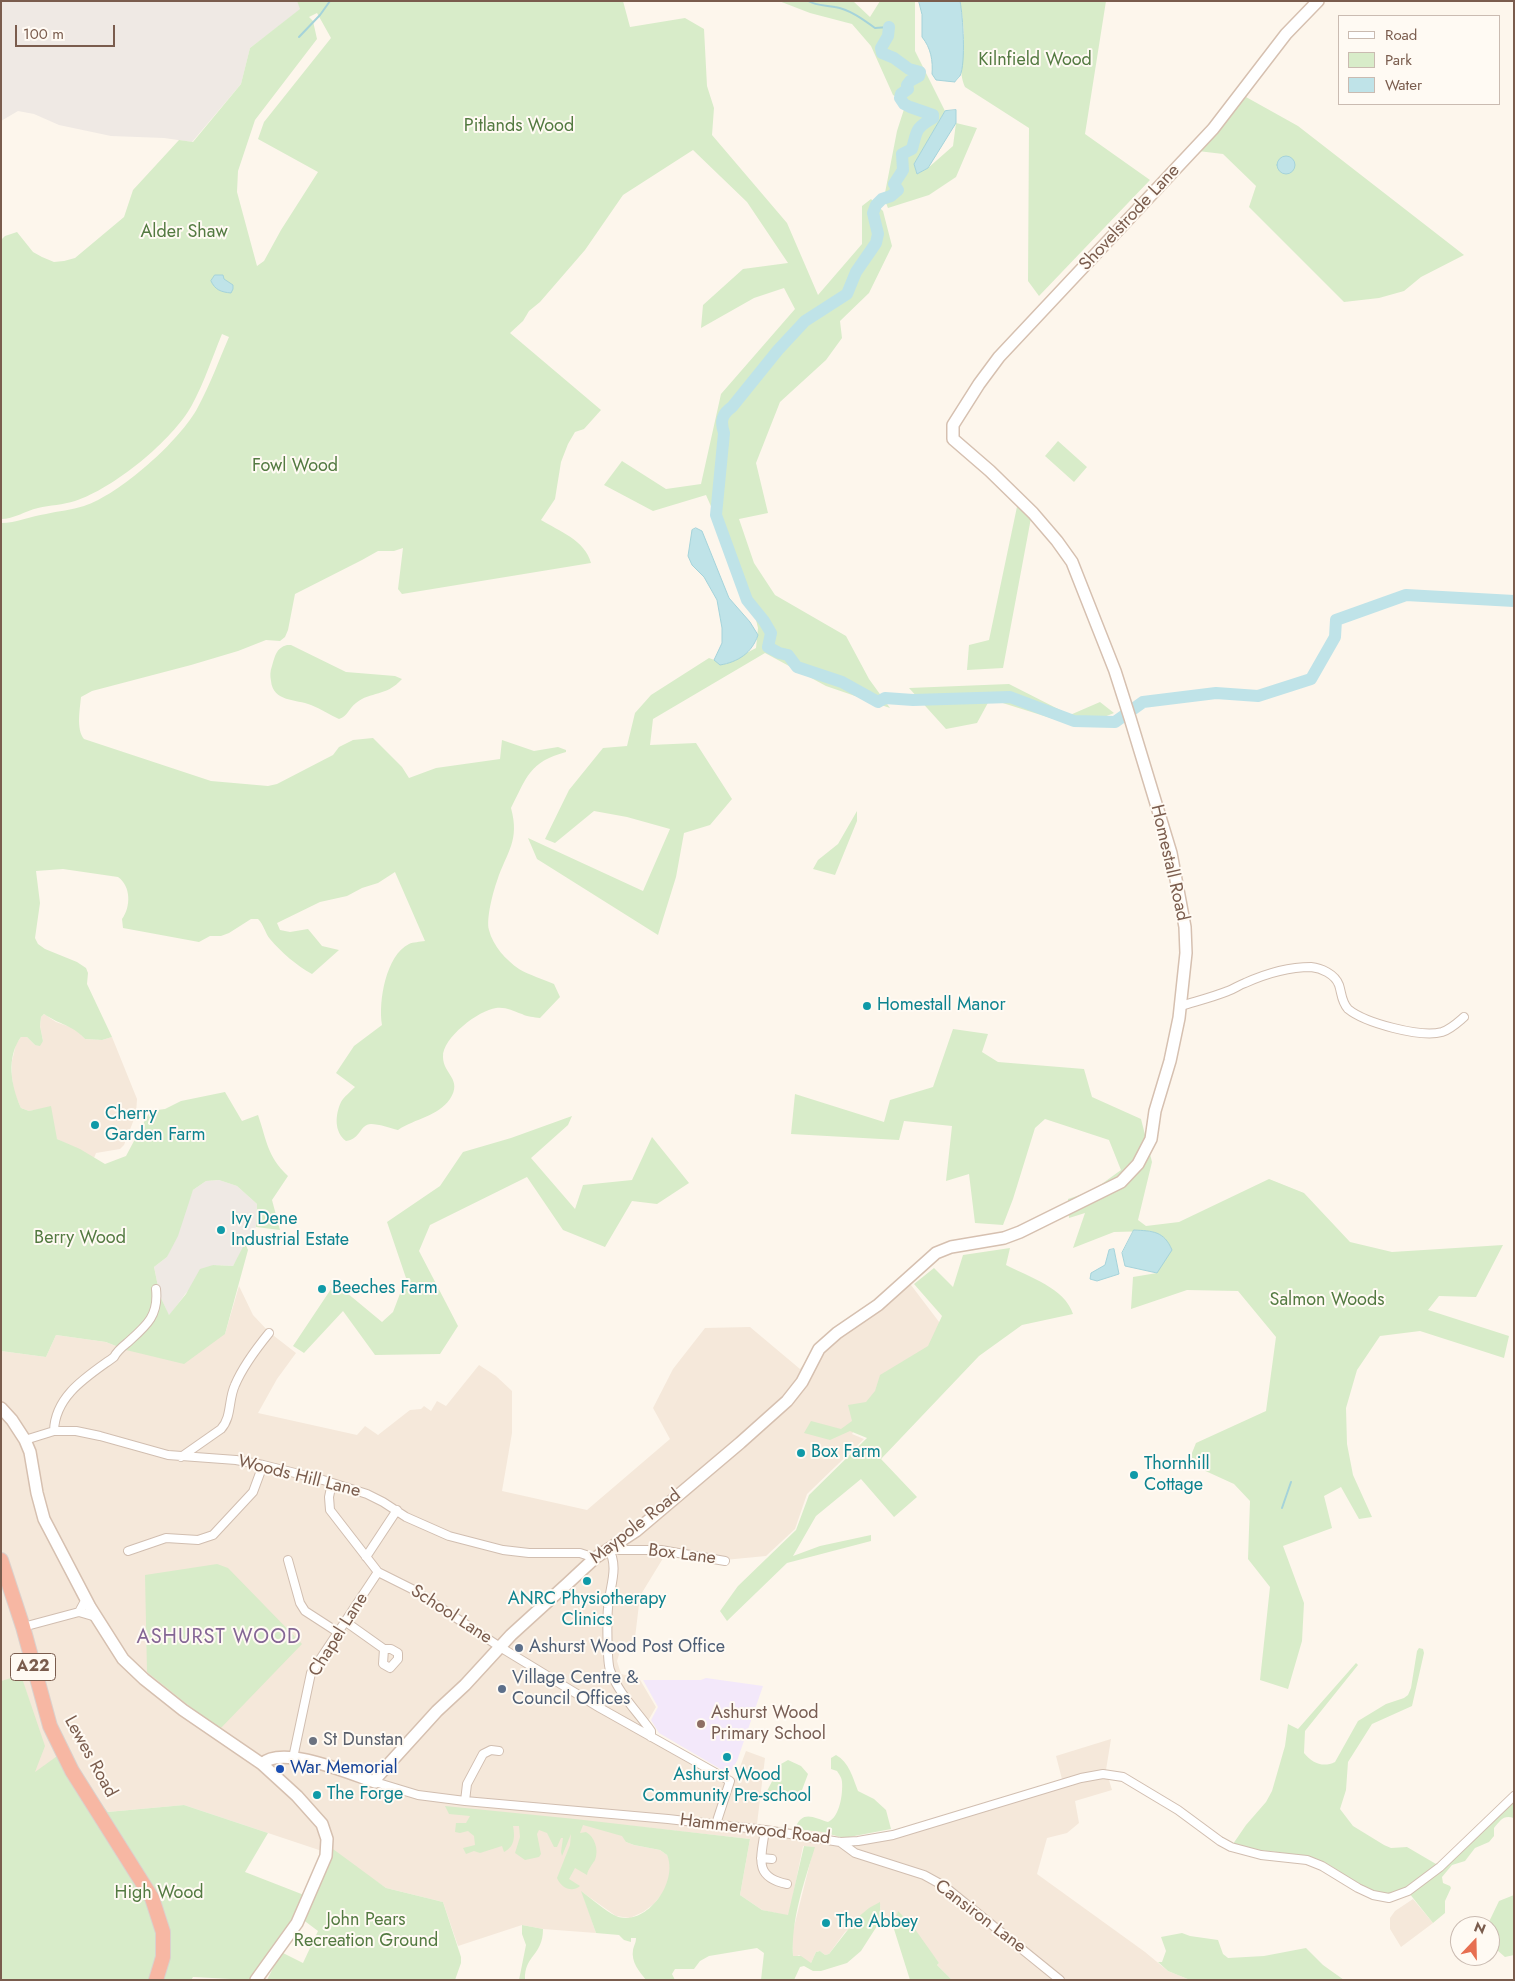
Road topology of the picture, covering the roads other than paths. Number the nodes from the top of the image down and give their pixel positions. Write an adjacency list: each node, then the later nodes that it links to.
1 (1318, 1): 2 (street, Shovelstrode Lane)
2 (953, 439): 3 (street, Homestall Road)
3 (1181, 1006): 4 (street); 5 (street, Homestall Road)
4 (1464, 1017)
5 (904, 1282): 15 (street, Maypole Road)
6 (156, 1289): 9 (street)
7 (269, 1333): 11 (street)
8 (1, 1408): 10 (street)
9 (54, 1431): 10 (street, Woods Hill Lane); 11 (street, Woods Hill Lane)
10 (25, 1440): 23 (street)
11 (181, 1457): 12 (street, Woods Hill Lane)
12 (263, 1465): 13 (street, Woods Hill Lane); 16 (street)
13 (332, 1483): 14 (street, Woods Hill Lane); 17 (street, School Lane)
14 (397, 1510): 17 (street); 18 (street, Woods Hill Lane)
15 (609, 1549): 18 (street, Maypole Road); 21 (street, Box Lane); 31 (street)
16 (128, 1551)
17 (366, 1557): 22 (street, School Lane)
18 (595, 1558): 29 (street, Maypole Road)
19 (1, 1560): 27 (highway, Lewes Road / A22)
20 (288, 1560): 28 (street)
21 (725, 1561)
22 (378, 1572): 26 (street, Chapel Lane); 29 (street, School Lane)
23 (86, 1600): 24 (street); 25 (street)
24 (79, 1612): 25 (street); 27 (street)
25 (96, 1617): 34 (street)
26 (346, 1622): 28 (street, Chapel Lane); 30 (street)
27 (23, 1627): 44 (highway, Lewes Road / A22)
28 (339, 1633): 33 (street, Chapel Lane)
29 (500, 1647): 31 (street, School Lane); 35 (street, Maypole Road)
30 (384, 1649)
31 (651, 1737): 38 (street, School Lane)
32 (499, 1751): 37 (street)
33 (293, 1758): 34 (street, Hammerwood Road); 35 (street, Hammerwood Road)
34 (262, 1764): 45 (street)
35 (375, 1782): 37 (street, Hammerwood Road)
36 (1514, 1796): 40 (street, Hammerwood Road)
37 (464, 1801): 38 (street, Hammerwood Road)
38 (716, 1824): 39 (street, Hammerwood Road)
39 (765, 1830): 40 (street, Hammerwood Road); 41 (street)
40 (840, 1842): 46 (street, Cansiron Lane)
41 (761, 1858): 42 (street); 43 (street)
42 (772, 1859)
43 (787, 1884)
44 (156, 1980)
45 (256, 1980)
46 (1060, 1980)

